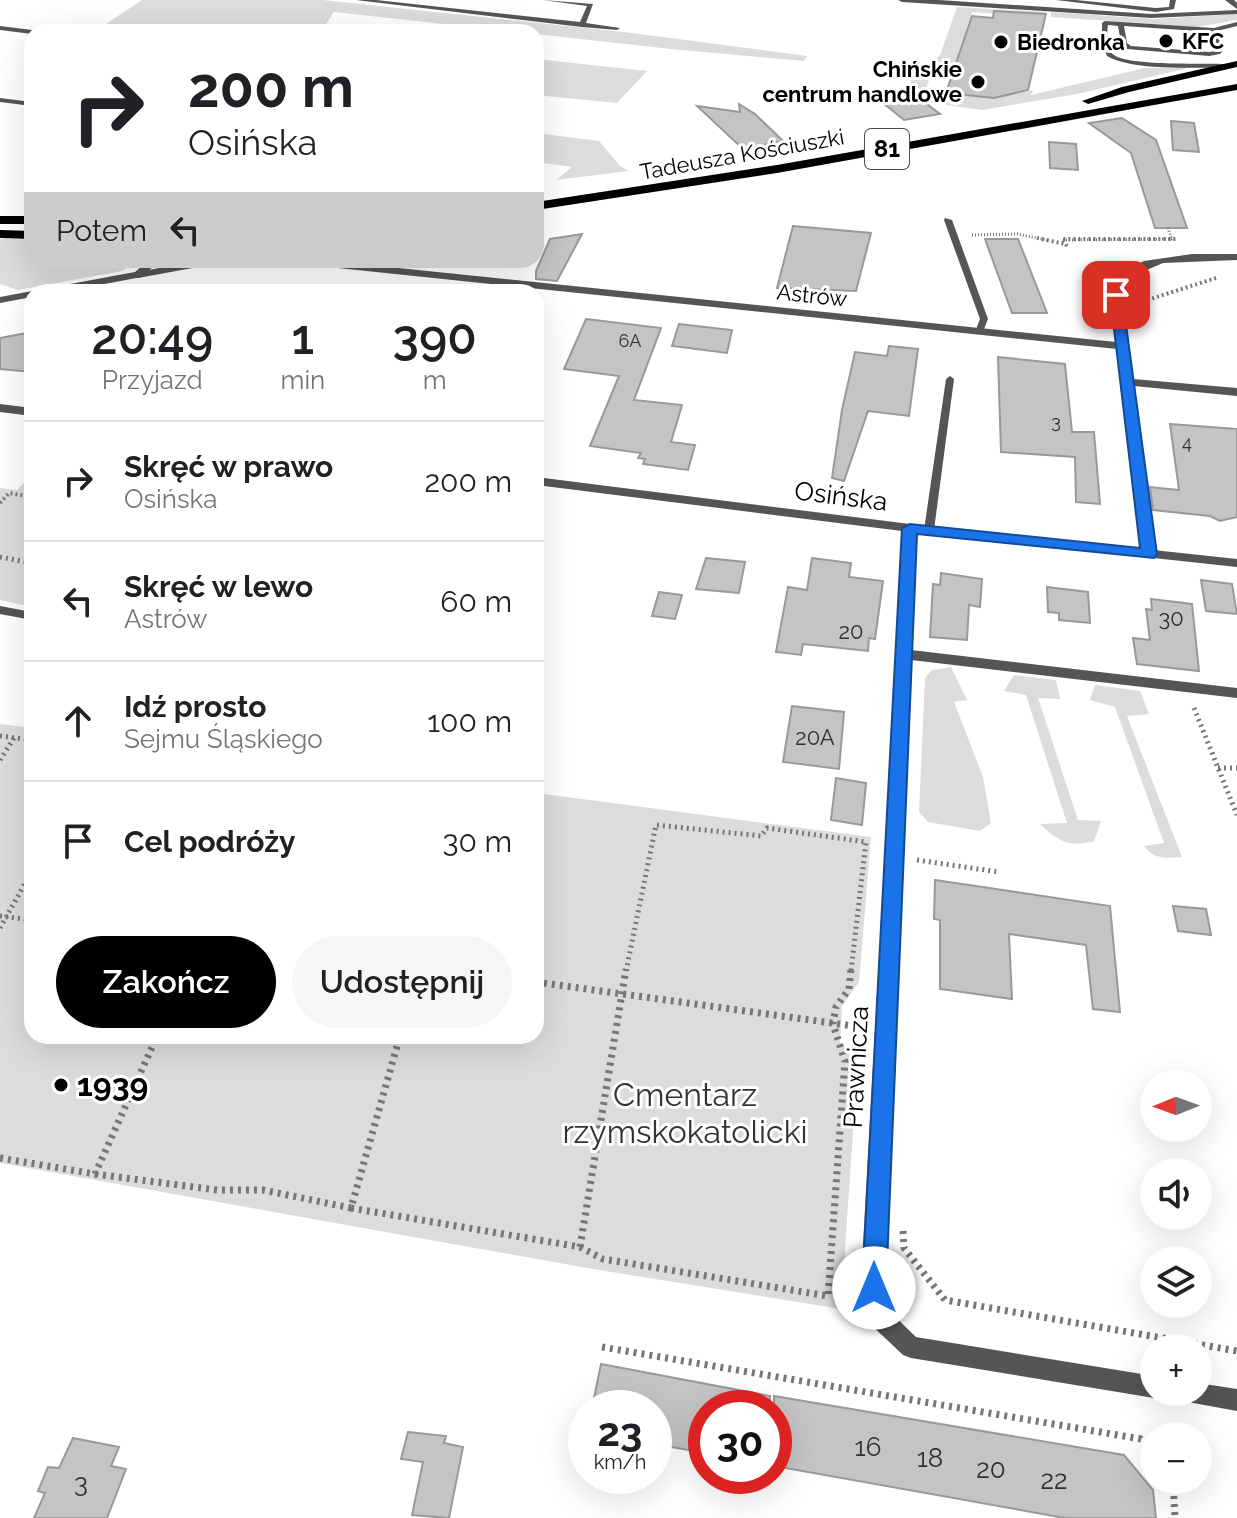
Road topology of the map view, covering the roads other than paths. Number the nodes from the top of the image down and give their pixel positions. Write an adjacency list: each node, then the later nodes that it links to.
1 (359, 0): 9 (lane)
2 (546, 0): 7 (lane)
3 (902, 0): 8 (street)
4 (1059, 0): 5 (lane)
5 (1173, 0)
6 (1229, 0): 8 (street)
7 (570, 3): 9 (lane); 12 (lane)
8 (1237, 10)
9 (559, 22): 12 (lane)
10 (1121, 24): 15 (lane); 15 (lane); 18 (lane)
11 (1237, 24): 15 (lane)
12 (582, 25): 14 (lane)
13 (0, 28): 16 (lane)
14 (617, 28)
15 (1214, 30)
16 (24, 31)
17 (1237, 64): 18 (main road)
18 (1223, 66): 22 (main road)
19 (1237, 75): 22 (main road, Tadeusza Kościuszki / 81)
20 (1237, 87): 25 (main road, Tadeusza Kościuszki / 81)
21 (0, 100): 23 (lane)
22 (1088, 101): 24 (main road, Tadeusza Kościuszki / 81)
23 (24, 103)
24 (544, 191)
25 (544, 205)
26 (0, 220): 27 (main road)
27 (24, 220)
28 (948, 220): 41 (lane)
29 (0, 234): 30 (main road)
30 (24, 235)
31 (1237, 257): 42 (street)
32 (146, 268): 35 (street)
33 (176, 268): 35 (street)
34 (367, 268): 37 (street, Astrów)
35 (138, 275): 36 (street)
36 (88, 284)
37 (520, 284)
38 (544, 287): 41 (street, Astrów)
39 (24, 296): 40 (street)
40 (0, 300)
41 (979, 332): 42 (street, Astrów)
42 (1123, 346): 44 (street)
43 (950, 379): 49 (lane)
44 (1127, 382): 45 (street); 50 (street)
45 (1237, 392)
46 (0, 408): 47 (street)
47 (24, 411)
48 (544, 482): 49 (street, Osińska)
49 (920, 529): 50 (street, Osińska); 54 (street, Prawnicza)
50 (1149, 554): 51 (street, Osińska)
51 (1237, 563)
52 (0, 610): 53 (lane)
53 (24, 614)
54 (903, 654): 55 (street); 56 (street, Prawnicza)
55 (1237, 693)
56 (1140, 1385)
57 (1212, 1396): 58 (street)
58 (1237, 1400)

